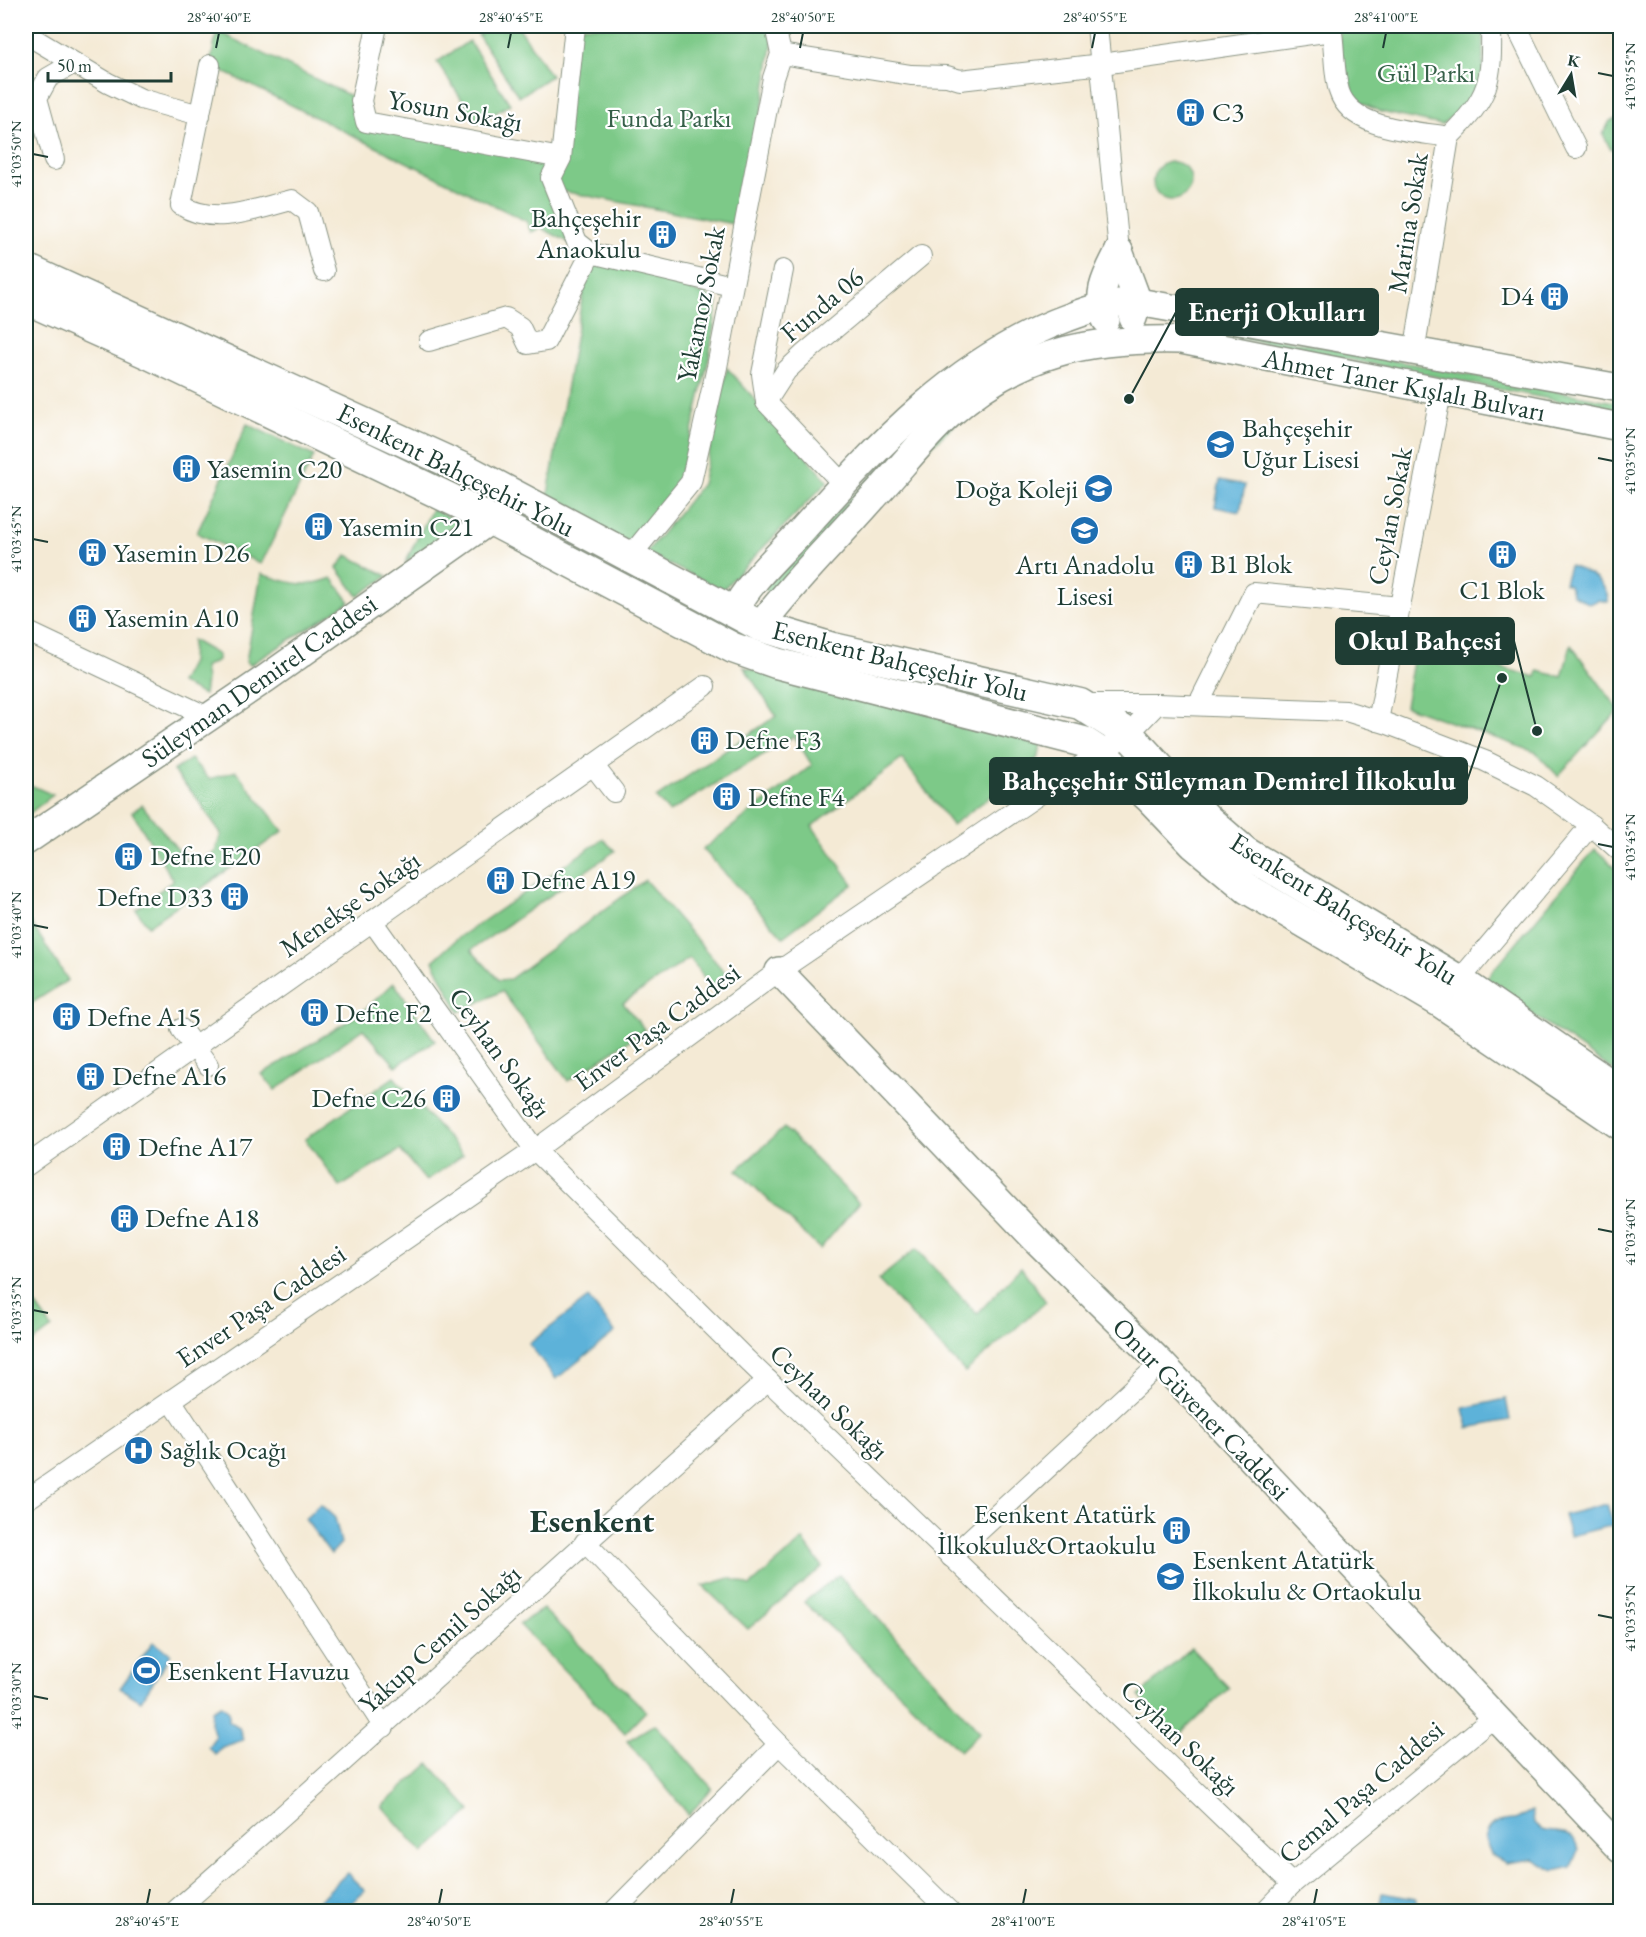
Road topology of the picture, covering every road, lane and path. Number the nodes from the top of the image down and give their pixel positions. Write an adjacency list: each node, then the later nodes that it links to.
1 (377, 26): 16 (street, Yosun Sokağı)
2 (575, 26): 16 (street)
3 (775, 26): 9 (street)
4 (1097, 26): 11 (street)
5 (1491, 26): 14 (street)
6 (1516, 26): 15 (street)
7 (1332, 28): 11 (street); 14 (street)
8 (26, 34): 10 (street)
9 (782, 54): 11 (street); 24 (street, Yakamoz Sokak)
10 (74, 63): 13 (street); 17 (street)
11 (1102, 64): 18 (street)
12 (210, 65): 13 (street)
13 (200, 115): 23 (street)
14 (1449, 137): 30 (street, Marina Sokak)
15 (1576, 148)
16 (561, 158): 19 (street)
17 (54, 160)
18 (1119, 251): 26 (main road); 27 (main road)
19 (591, 253): 24 (street); 29 (street)
20 (921, 256): 33 (street, Funda 06)
21 (26, 269): 35 (main road, Esenkent Bahçeşehir Yolu)
22 (783, 270): 33 (street, Funda 06)
23 (324, 271)
24 (732, 286): 39 (street, Yakamoz Sokak)
25 (26, 298): 38 (main road, Esenkent Bahçeşehir Yolu)
26 (1138, 302): 27 (main road, Ahmet Taner Kışlalı Bulvarı); 28 (main road); 30 (main road, Ahmet Taner Kışlalı Bulvarı)
27 (1100, 306): 28 (main road); 36 (main road, Ahmet Taner Kışlalı Bulvarı)
28 (1121, 340): 32 (main road, Ahmet Taner Kışlalı Bulvarı); 42 (main road, Ahmet Taner Kışlalı Bulvarı)
29 (429, 341)
30 (1414, 353): 31 (main road, Ahmet Taner Kışlalı Bulvarı)
31 (1620, 388)
32 (1441, 392): 34 (main road, Ahmet Taner Kışlalı Bulvarı); 40 (street, Ceylan Sokak)
33 (766, 402): 36 (street)
34 (1619, 428)
35 (483, 478): 37 (main road, Esenkent Bahçeşehir Yolu); 38 (main road)
36 (843, 484): 41 (main road, Ahmet Taner Kışlalı Bulvarı)
37 (536, 508): 38 (main road); 41 (main road, Esenkent Bahçeşehir Yolu)
38 (492, 519): 44 (main road, Esenkent Bahçeşehir Yolu); 49 (main road, Süleyman Demirel Caddesi)
39 (637, 548)
40 (1400, 607): 48 (street); 50 (street, Ceylan Sokak)
41 (733, 614): 42 (main road, Esenkent Bahçeşehir Yolu); 44 (main road)
42 (760, 626): 44 (main road); 46 (main road, Esenkent Bahçeşehir Yolu)
43 (26, 631): 49 (street)
44 (733, 648): 51 (main road, Esenkent Bahçeşehir Yolu)
45 (705, 686): 52 (street, Menekşe Sokağı)
46 (1080, 704): 47 (street); 51 (main road, Esenkent Bahçeşehir Yolu)
47 (1157, 704): 48 (street); 51 (street, Enver Paşa Caddesi)
48 (1199, 704): 50 (street)
49 (208, 717): 55 (main road, Süleyman Demirel Caddesi)
50 (1378, 721): 54 (street)
51 (1115, 743): 58 (street, Enver Paşa Caddesi); 59 (main road, Esenkent Bahçeşehir Yolu)
52 (593, 765): 53 (street); 57 (street, Menekşe Sokağı)
53 (614, 792)
54 (1591, 825): 56 (street); 59 (street)
55 (26, 842)
56 (1618, 842)
57 (372, 921): 61 (street, Menekşe Sokağı); 65 (street, Ceyhan Sokağı)
58 (779, 971): 65 (street, Enver Paşa Caddesi); 67 (main road, Onur Güvener Caddesi)
59 (1450, 992): 63 (main road, Esenkent Bahçeşehir Yolu); 64 (main road, Esenkent Bahçeşehir Yolu)
60 (181, 1029): 61 (street)
61 (195, 1047): 62 (street); 66 (street, Menekşe Sokağı)
62 (208, 1065)
63 (1620, 1091)
64 (1620, 1124)
65 (536, 1150): 68 (street, Ceyhan Sokağı); 69 (street, Enver Paşa Caddesi)
66 (26, 1166)
67 (1161, 1363): 72 (street); 73 (main road, Onur Güvener Caddesi)
68 (768, 1380): 71 (street, Yakup Cemil Sokağı); 72 (street, Ceyhan Sokağı)
69 (171, 1400): 70 (street, Enver Paşa Caddesi); 74 (street)
70 (26, 1500)
71 (585, 1542): 74 (street, Yakup Cemil Sokağı); 75 (street)
72 (951, 1557): 77 (street, Ceyhan Sokağı)
73 (1494, 1717): 76 (main road, Onur Güvener Caddesi); 77 (street, Cemal Paşa Caddesi)
74 (384, 1727): 78 (street, Yakup Cemil Sokağı)
75 (779, 1744): 79 (street); 80 (street)
76 (1620, 1849)
77 (1292, 1884): 81 (street, Cemal Paşa Caddesi)
78 (174, 1911)
79 (613, 1911)
80 (950, 1911)
81 (1265, 1911)

